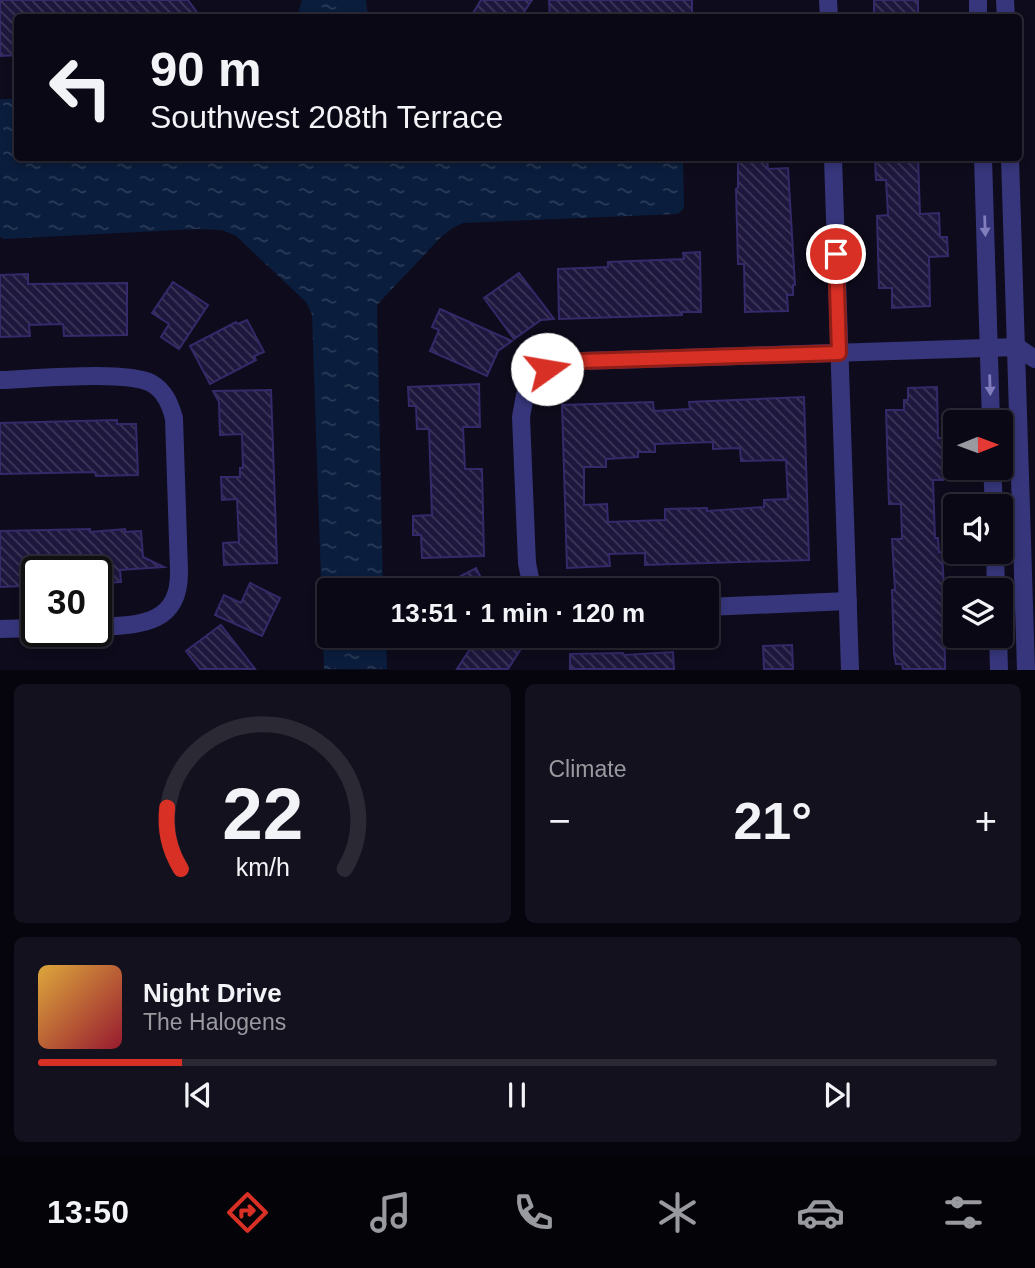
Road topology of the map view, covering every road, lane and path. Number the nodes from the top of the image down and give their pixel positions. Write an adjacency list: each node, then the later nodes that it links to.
1 (833, 161): 6 (street)
2 (983, 161): 5 (street, one-way to 5)
3 (1010, 161): 4 (street)
4 (1017, 347): 5 (street); 7 (street); 10 (street)
5 (988, 348): 6 (street); 11 (street, one-way to 11)
6 (839, 353): 12 (street); 13 (street)
7 (1035, 359)
8 (0, 380): 15 (street)
9 (1035, 394): 10 (street)
10 (1018, 404): 21 (street)
11 (991, 410)
12 (530, 578)
13 (848, 601): 14 (street); 19 (street)
14 (719, 606)
15 (112, 626)
16 (21, 628): 17 (street)
17 (0, 629)
18 (998, 648): 20 (street)
19 (850, 670)
20 (999, 670)
21 (1026, 670)

